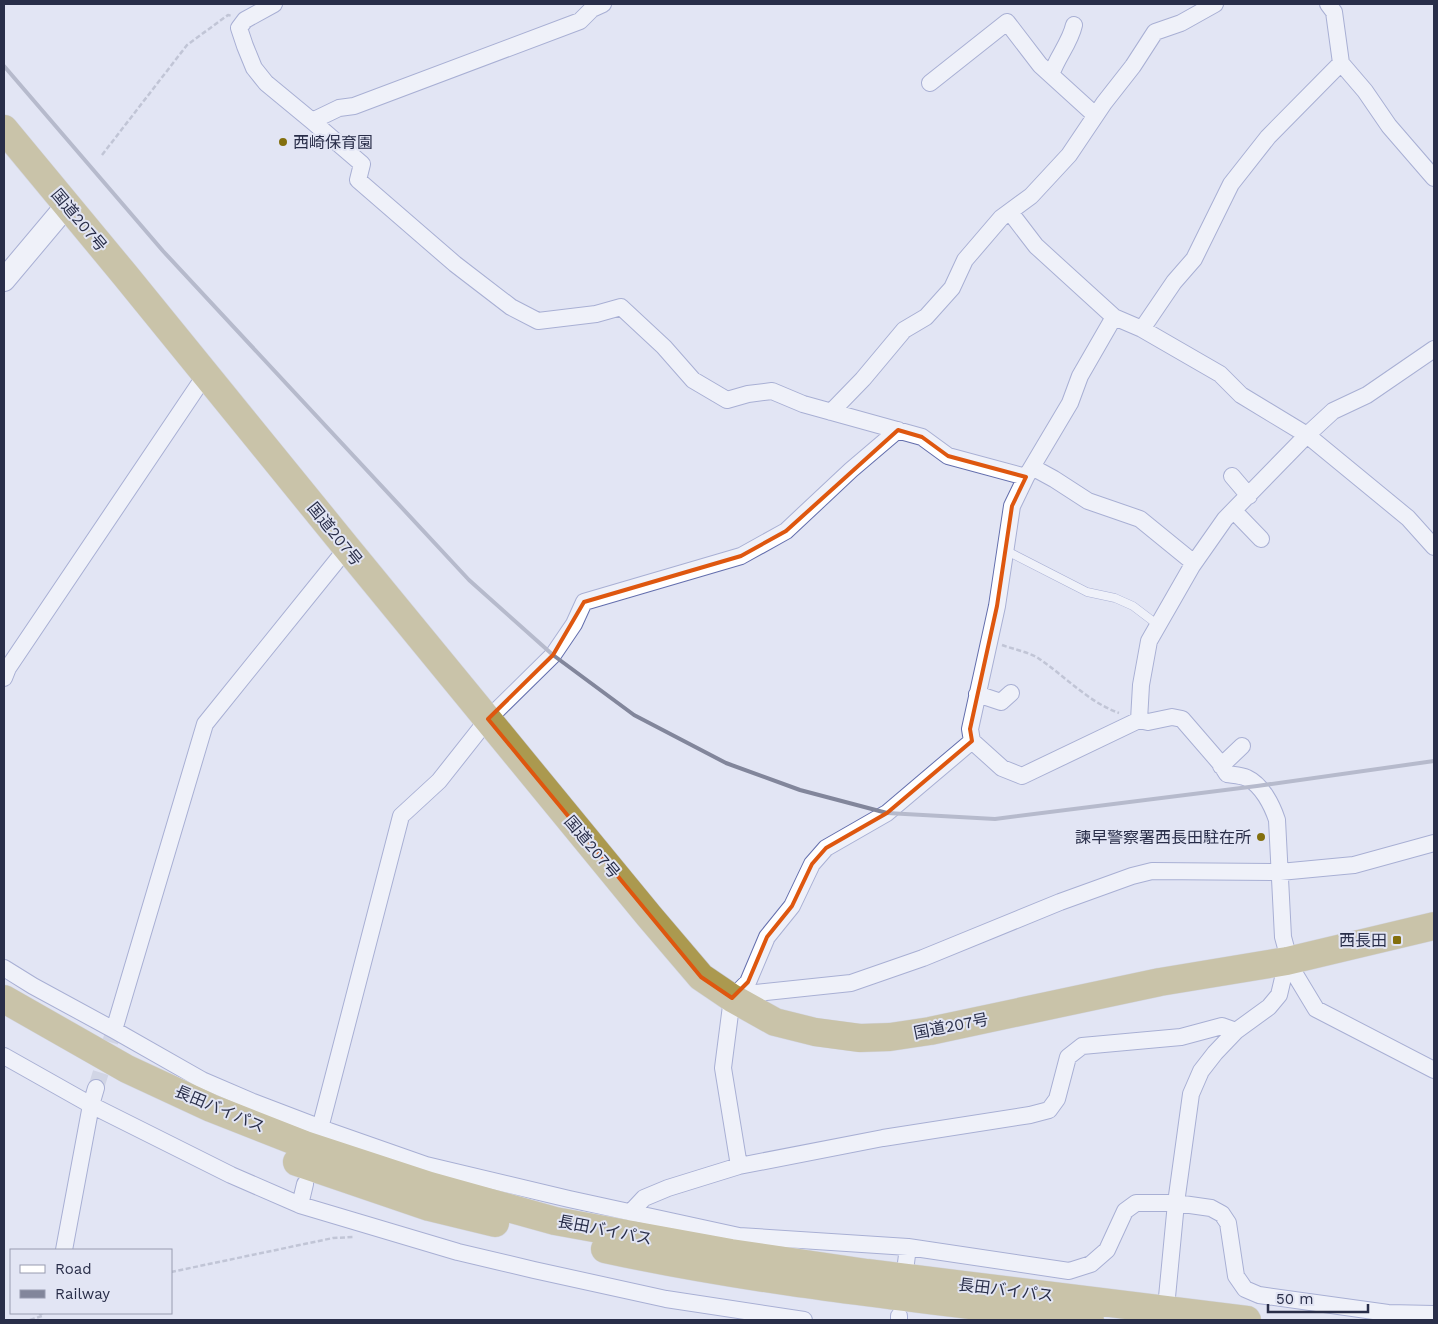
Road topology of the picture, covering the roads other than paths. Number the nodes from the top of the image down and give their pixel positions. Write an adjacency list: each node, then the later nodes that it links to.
1 (253, 4): 6 (lane)
2 (274, 4): 6 (street)
3 (603, 4): 12 (street)
4 (1215, 4): 11 (street)
5 (1328, 4): 8 (street)
6 (245, 20): 12 (street)
7 (1074, 25): 9 (street)
8 (1341, 63): 14 (street); 19 (street)
9 (1051, 75): 10 (street); 11 (street)
10 (930, 83)
11 (1095, 115): 16 (street)
12 (312, 121): 22 (street)
13 (4, 129): 15 (highway, 国道207号)
14 (1433, 173)
15 (67, 205): 17 (street); 21 (highway, 国道207号)
16 (1010, 212): 18 (street); 22 (street)
17 (4, 280)
18 (1114, 317): 19 (street); 25 (street)
19 (1142, 329): 24 (street)
20 (1434, 349): 24 (street)
21 (206, 374): 31 (highway, 国道207号); 35 (street)
22 (831, 412): 23 (street)
23 (898, 430): 25 (street); 38 (street)
24 (1307, 435): 27 (street); 30 (street)
25 (1029, 472): 32 (street); 33 (street)
26 (1232, 476): 27 (street)
27 (1249, 496): 28 (street)
28 (1234, 511): 29 (street); 33 (street)
29 (1261, 539)
30 (1434, 547)
31 (347, 548): 38 (highway, 国道207号); 51 (street)
32 (1005, 550): 34 (lane); 37 (street)
33 (1194, 563): 34 (street)
34 (1158, 625): 39 (street)
35 (4, 678)
36 (1012, 693): 37 (street)
37 (977, 694): 40 (street)
38 (488, 719): 48 (highway, 国道207号); 57 (street)
39 (1138, 720): 40 (street); 42 (street)
40 (972, 741): 48 (street)
41 (1242, 746): 42 (street)
42 (1222, 766): 44 (street)
43 (1434, 843): 44 (street)
44 (1280, 872): 46 (street); 48 (street)
45 (1434, 926): 46 (highway, 国道207号)
46 (1287, 960): 48 (highway, 国道207号); 52 (street); 54 (street)
47 (4, 968): 51 (street)
48 (732, 998): 58 (street)
49 (4, 999): 65 (highway, 長田バイパス)
50 (4, 1020): 67 (highway, 長田バイパス)
51 (114, 1030): 57 (street)
52 (1236, 1031): 58 (street); 60 (street)
53 (4, 1056): 56 (street)
54 (1434, 1070)
55 (96, 1088): 56 (street)
56 (91, 1105): 61 (street); 63 (street)
57 (318, 1133): 62 (street)
58 (739, 1166): 62 (street)
59 (305, 1184): 61 (street)
60 (1176, 1203): 62 (street); 64 (street); 65 (street)
61 (300, 1206): 66 (street)
62 (630, 1213)
63 (64, 1249)
64 (1434, 1314)
65 (1165, 1316): 68 (highway, 長田バイパス)
66 (804, 1320)
67 (1090, 1320)
68 (1247, 1320)

